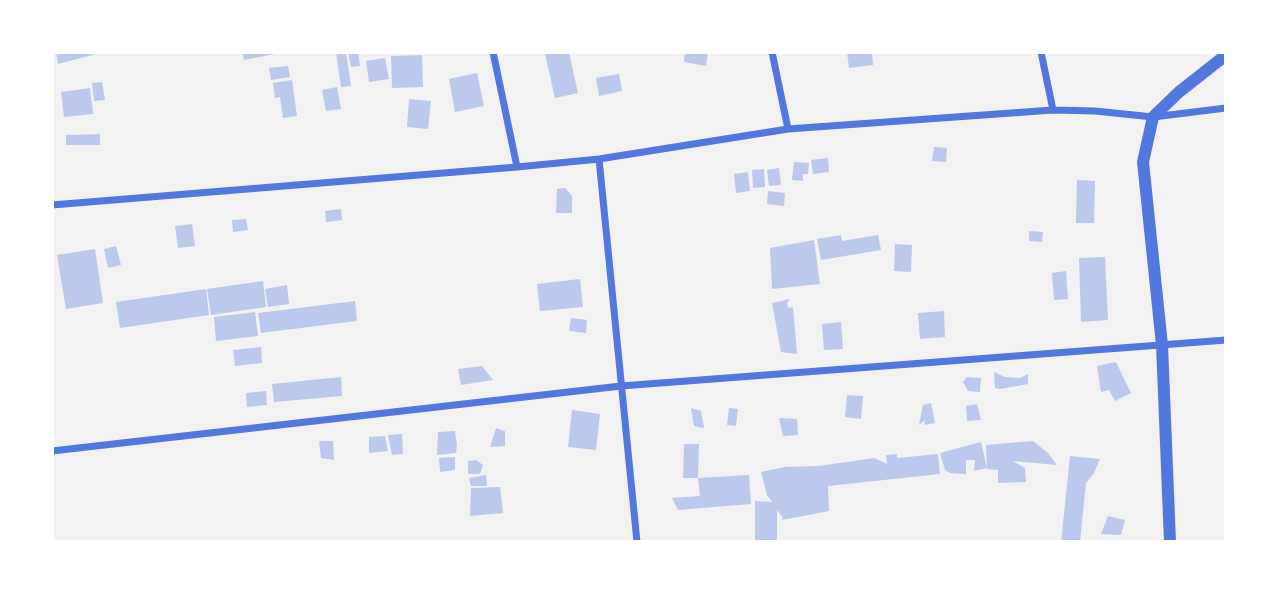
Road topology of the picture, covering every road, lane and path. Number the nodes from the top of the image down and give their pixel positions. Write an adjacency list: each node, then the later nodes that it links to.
1 (493, 52): 10 (street)
2 (772, 52): 8 (street)
3 (1041, 52): 6 (street)
4 (1226, 55): 7 (street)
5 (1226, 108): 7 (street)
6 (1053, 110): 7 (street); 8 (street)
7 (1153, 117): 13 (street)
8 (788, 129): 9 (street)
9 (599, 159): 10 (street); 14 (street)
10 (517, 167): 11 (street)
11 (52, 205)
12 (1226, 340): 13 (street)
13 (1162, 345): 14 (street); 17 (street)
14 (621, 386): 15 (street); 16 (street)
15 (52, 451)
16 (637, 541)
17 (1170, 541)

